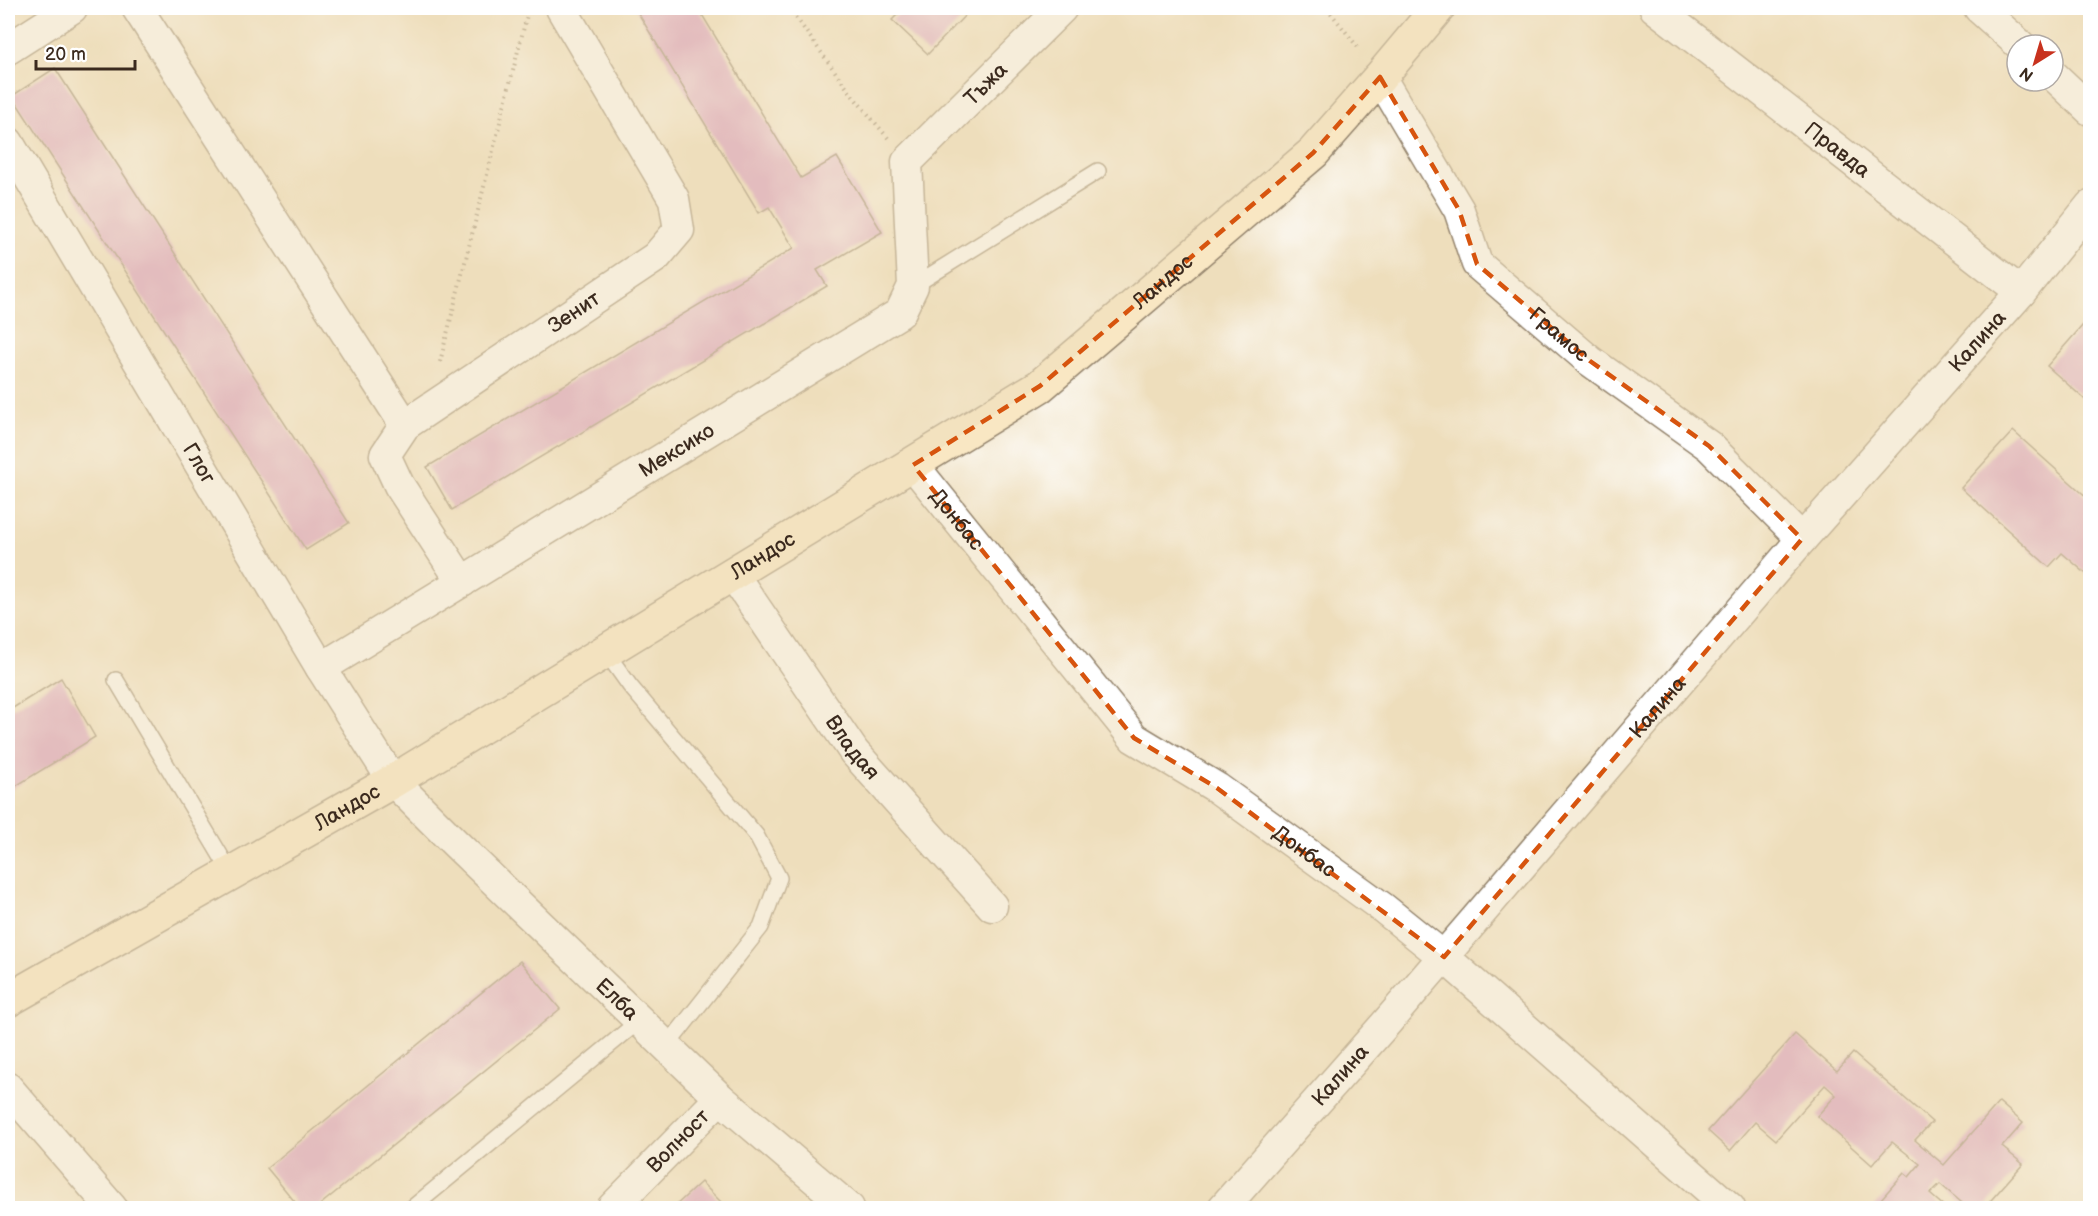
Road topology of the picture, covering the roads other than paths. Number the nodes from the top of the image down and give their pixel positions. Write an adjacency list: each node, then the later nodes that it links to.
1 (72, 8): 9 (street)
2 (137, 8): 19 (street)
3 (561, 8): 19 (street, Зенит)
4 (1062, 8): 14 (street, Тъжа)
5 (1438, 8): 10 (street, Ландос)
6 (1655, 8): 18 (street, Правда)
7 (1979, 8): 8 (street)
8 (2007, 33)
9 (8, 49)
10 (1380, 77): 20 (street, Ландос); 21 (street, Грамос)
11 (2065, 86): 12 (street)
12 (2091, 110)
13 (8, 142): 25 (street, Глог)
14 (908, 162): 17 (street, Мексико)
15 (1098, 171): 17 (lane)
16 (2091, 207): 18 (street, Калина)
17 (913, 286): 23 (street, Мексико)
18 (2021, 292): 21 (street, Калина)
19 (405, 425): 23 (street, Зенит)
20 (913, 465): 22 (street, Ландос); 30 (street, Донбас)
21 (1802, 539): 30 (street, Калина)
22 (732, 573): 24 (street, Ландос); 29 (street, Владая)
23 (462, 582): 25 (street, Мексико)
24 (604, 651): 27 (street, Ландос); 33 (lane)
25 (321, 668): 27 (street, Глог)
26 (116, 680): 28 (lane)
27 (393, 781): 28 (street, Ландос); 32 (street, Елба)
28 (231, 873): 31 (street, Ландос)
29 (992, 906)
30 (1444, 957): 40 (street, Калина); 41 (street, Донбас)
31 (8, 1000)
32 (639, 1021): 33 (street, Елба); 38 (lane)
33 (666, 1047): 35 (street, Елба)
34 (8, 1088): 37 (street)
35 (720, 1098): 36 (street, Волност); 39 (street, Елба)
36 (614, 1208)
37 (112, 1209)
38 (412, 1209)
39 (849, 1209)
40 (1223, 1209)
41 (1730, 1209)

